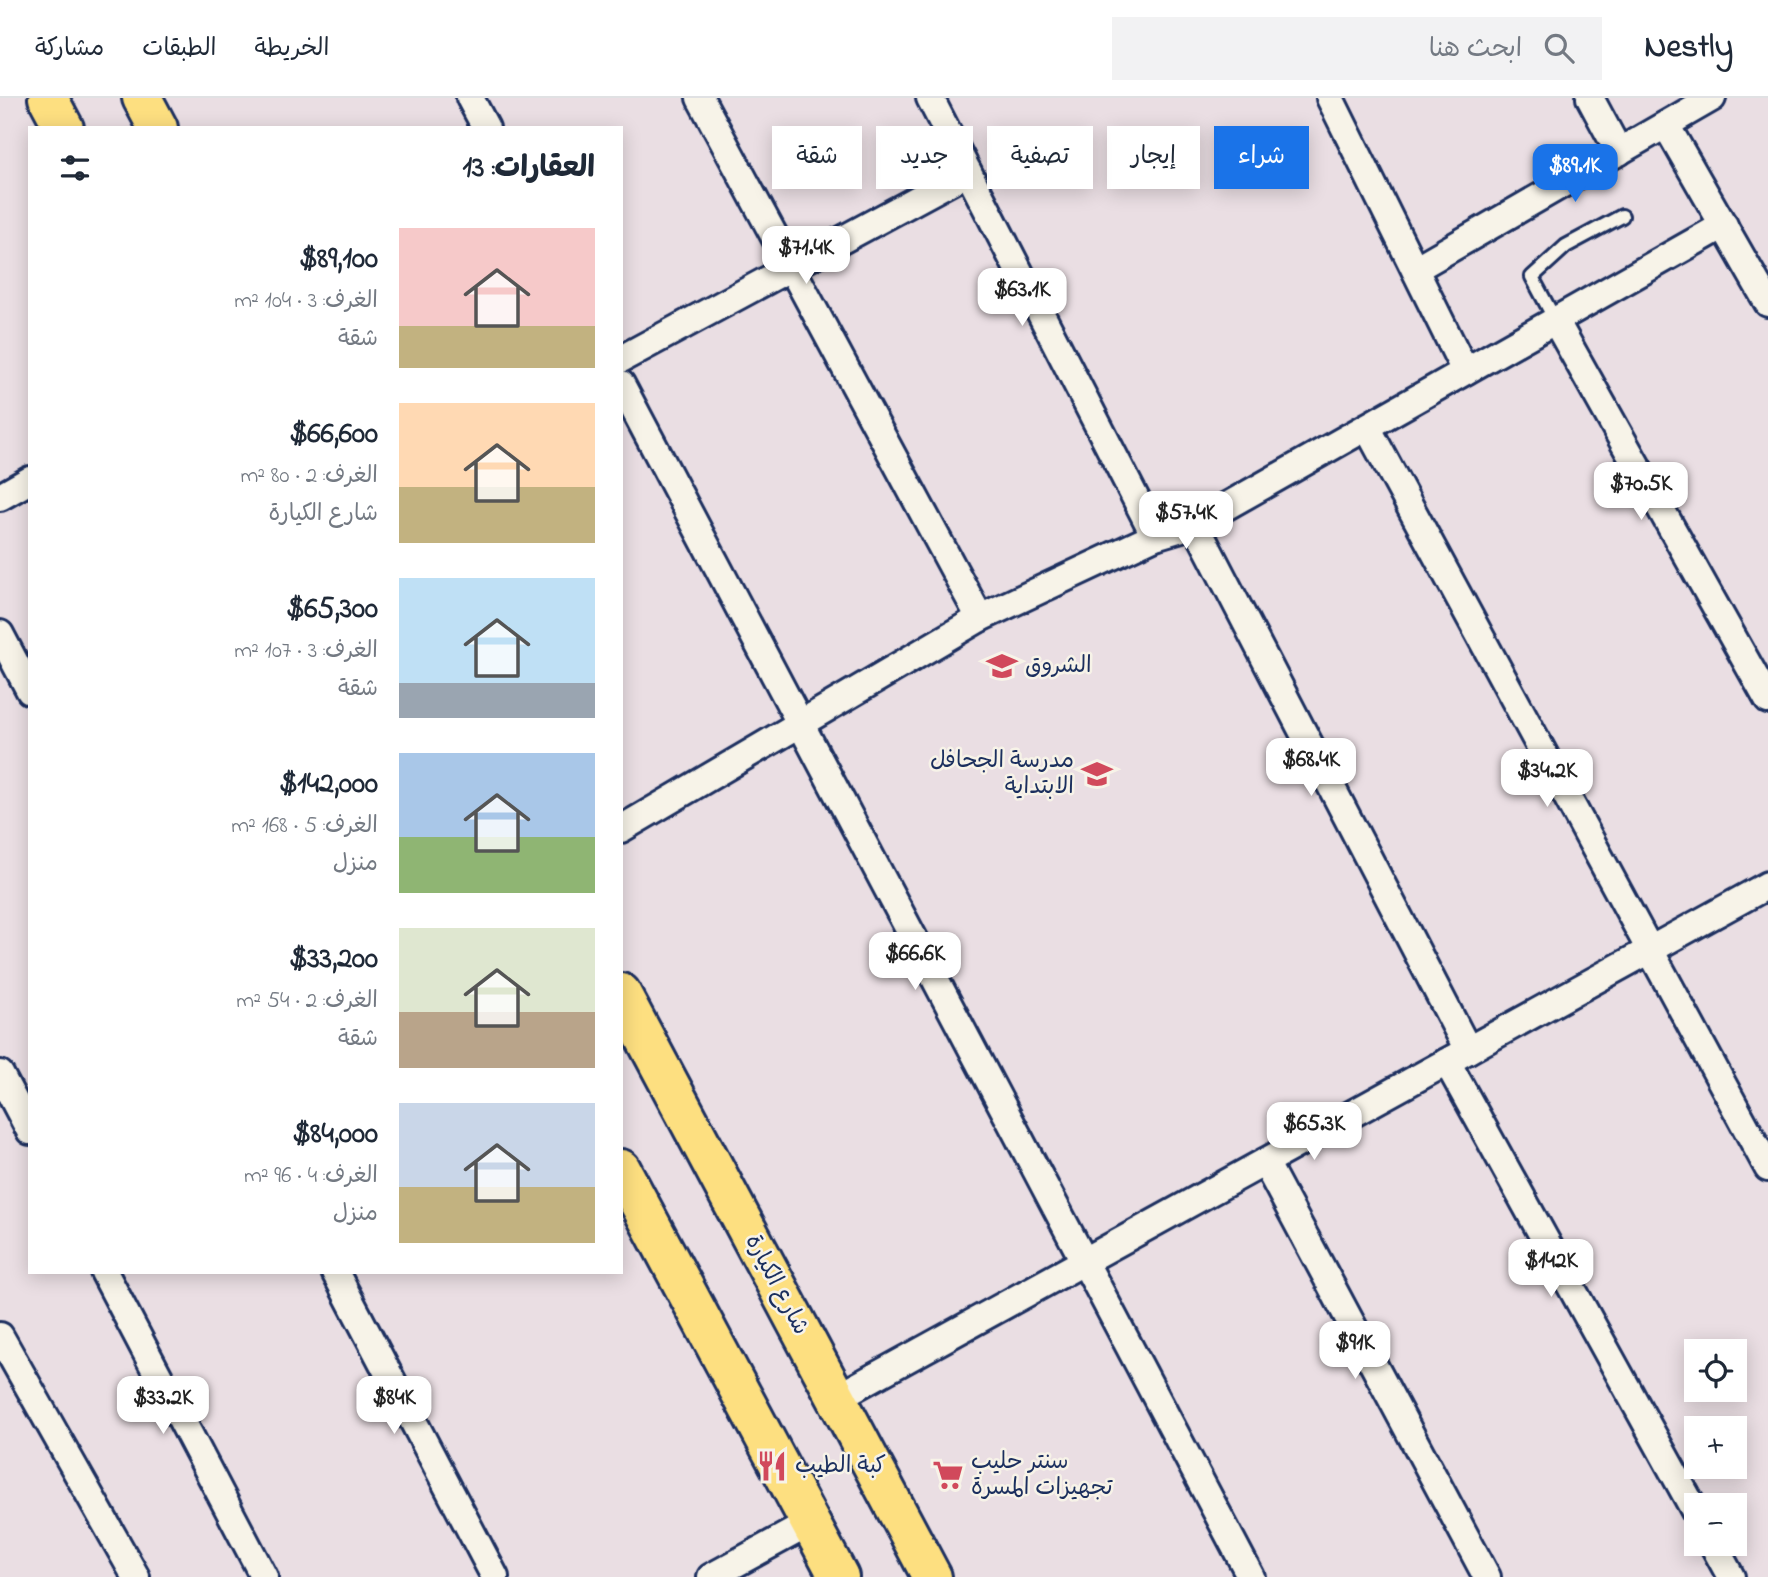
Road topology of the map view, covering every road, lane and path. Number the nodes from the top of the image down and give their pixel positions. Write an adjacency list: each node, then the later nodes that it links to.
1 (48, 98): 10 (main road)
2 (142, 98): 11 (main road)
3 (470, 98): 12 (street)
4 (700, 98): 19 (street)
5 (930, 98): 13 (street)
6 (1331, 98): 20 (street)
7 (1590, 98): 14 (street)
8 (1713, 98): 9 (street)
9 (1666, 125): 14 (street); 18 (street)
10 (63, 126)
11 (157, 126)
12 (485, 126)
13 (944, 126)
14 (1619, 152): 20 (street)
15 (973, 182): 30 (street)
16 (936, 189): 19 (street)
17 (1622, 216): 22 (lane)
18 (1724, 225): 21 (street); 22 (street)
19 (791, 267): 23 (street); 31 (street)
20 (1415, 269): 24 (street)
21 (1768, 303)
22 (1555, 320): 24 (street); 34 (street)
23 (623, 358)
24 (1465, 371): 26 (street)
25 (623, 388): 35 (street)
26 (1367, 427): 29 (street); 38 (street)
27 (28, 481): 28 (street)
28 (0, 497)
29 (1195, 524): 30 (street); 41 (street)
30 (1155, 536): 31 (street)
31 (980, 618): 35 (street)
32 (0, 634): 33 (street)
33 (17, 681)
34 (1768, 700)
35 (800, 724): 36 (street); 47 (street)
36 (623, 828)
37 (1768, 885): 38 (street)
38 (1650, 949): 41 (street); 45 (street)
39 (623, 1002): 40 (main road, شارع الكيارة)
40 (635, 1053): 51 (main road, شارع الكيارة)
41 (1458, 1056): 44 (street); 52 (street)
42 (0, 1074): 43 (street)
43 (28, 1127)
44 (1265, 1162): 47 (street); 62 (street)
45 (1768, 1168)
46 (623, 1173): 53 (main road)
47 (1084, 1261): 51 (street); 61 (street)
48 (105, 1274): 56 (street)
49 (336, 1274): 57 (street)
50 (0, 1336): 55 (street)
51 (836, 1398): 60 (main road, شارع الكيارة)
52 (1686, 1493)
53 (810, 1523): 58 (street); 59 (main road)
54 (1720, 1556): 63 (street)
55 (136, 1577)
56 (264, 1577)
57 (495, 1577)
58 (711, 1577)
59 (839, 1577)
60 (932, 1577)
61 (1251, 1577)
62 (1487, 1577)
63 (1731, 1577)

